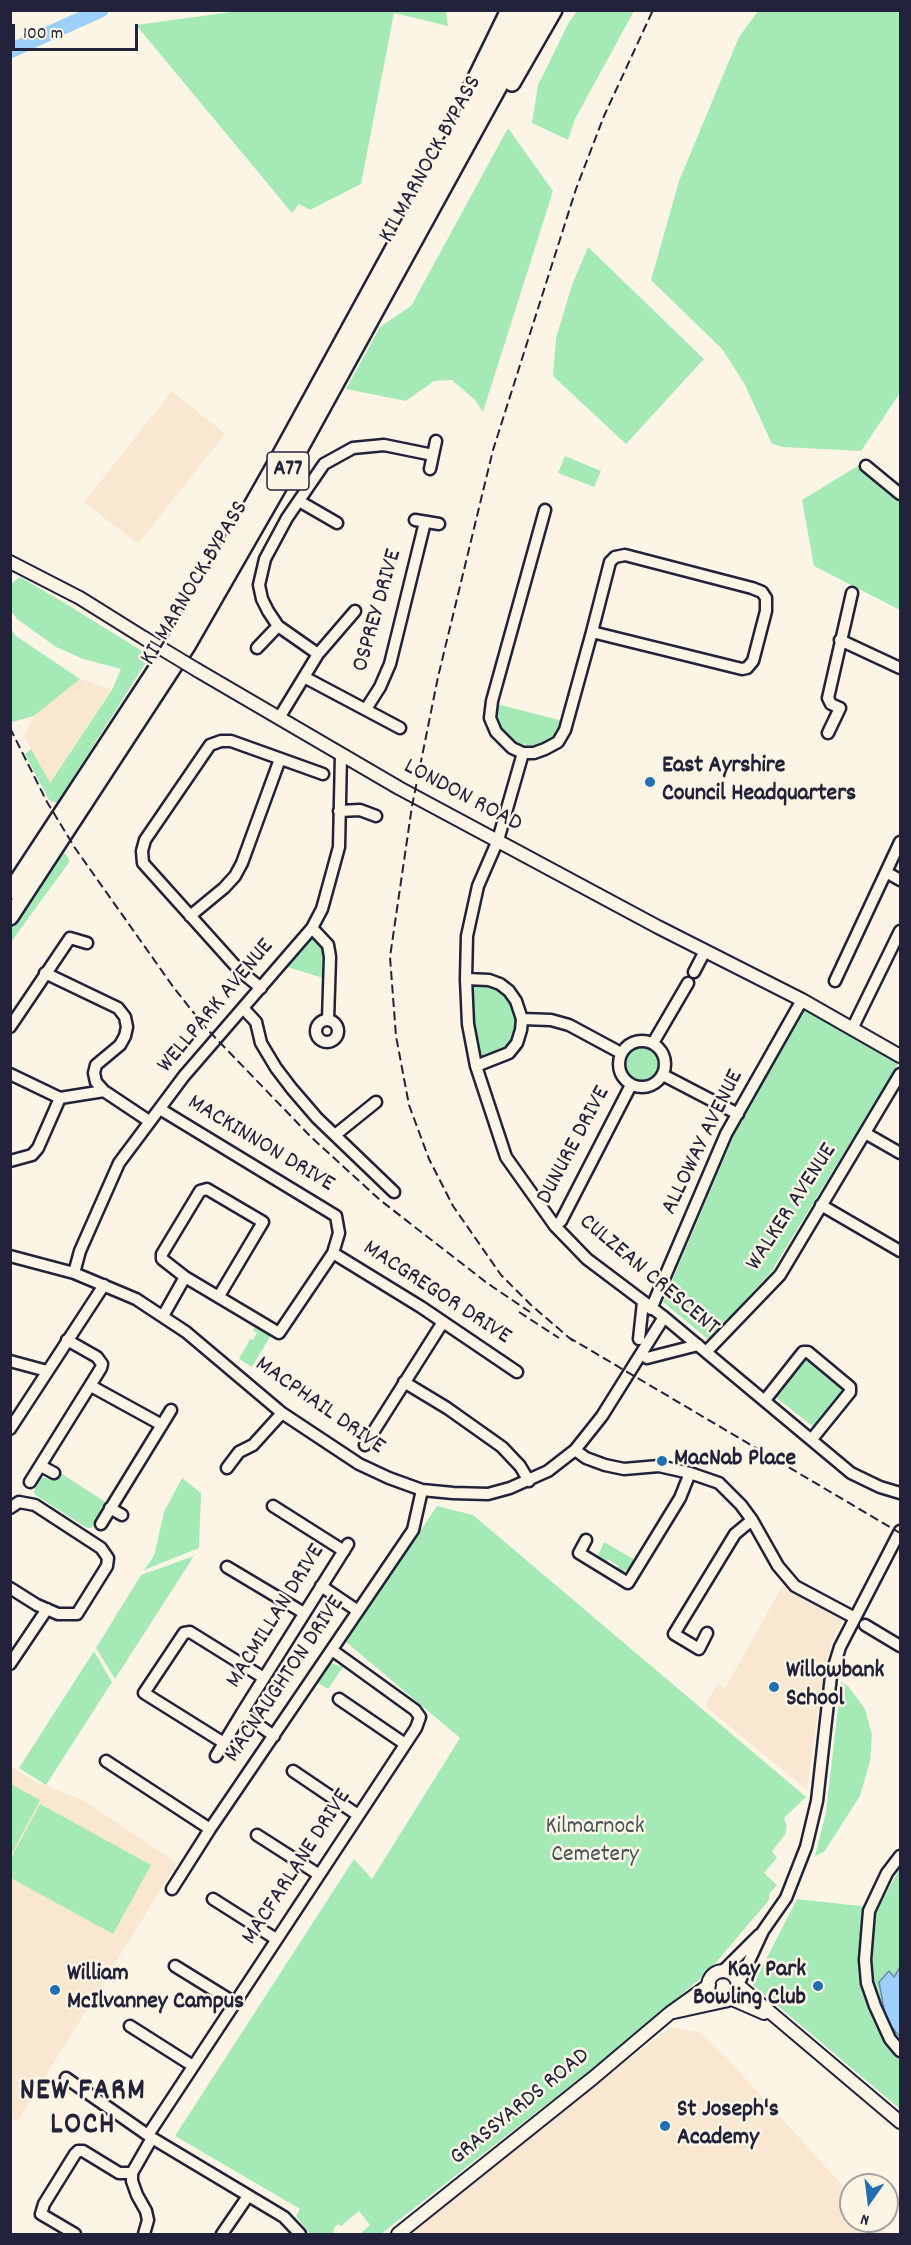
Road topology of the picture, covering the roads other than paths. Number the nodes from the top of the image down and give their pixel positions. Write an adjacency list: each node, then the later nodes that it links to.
1 (509, 10): 5 (highway, A77)
2 (524, 10): 5 (highway, KILMARNOCK BYPASS / A77)
3 (541, 10): 5 (highway, KILMARNOCK BYPASS / A77)
4 (554, 10): 5 (highway, A77)
5 (378, 292): 39 (highway, KILMARNOCK BYPASS / A77); 41 (highway, KILMARNOCK BYPASS / A77)
6 (436, 441): 7 (street)
7 (433, 455): 9 (street); 11 (street)
8 (866, 466): 10 (street)
9 (430, 469)
10 (900, 494)
11 (299, 501): 13 (street); 18 (street)
12 (545, 510): 29 (street)
13 (337, 523)
14 (439, 524): 25 (street, OSPREY DRIVE)
15 (10, 562): 26 (main road, LONDON ROAD, bridge)
16 (852, 593): 20 (street)
17 (355, 611): 22 (street)
18 (278, 626): 21 (street); 22 (street)
19 (592, 632): 19 (street); 29 (street)
20 (840, 640): 23 (street); 28 (street)
21 (257, 648)
22 (318, 654): 24 (street)
23 (900, 668)
24 (304, 678): 25 (street); 26 (street)
25 (366, 709): 27 (street)
26 (279, 718): 30 (main road, LONDON ROAD)
27 (400, 728)
28 (828, 733)
29 (523, 753): 35 (street, CULZEAN CRESCENT)
30 (341, 754): 33 (street, WELLPARK AVENUE); 35 (main road, LONDON ROAD)
31 (280, 759): 32 (street); 40 (street); 40 (street)
32 (323, 774)
33 (339, 811): 34 (street); 42 (street, WELLPARK AVENUE)
34 (376, 816)
35 (498, 840): 45 (main road, LONDON ROAD); 47 (street, CULZEAN CRESCENT)
36 (900, 842): 37 (street)
37 (886, 872): 38 (street); 48 (street)
38 (900, 880)
39 (10, 892)
40 (190, 916): 49 (street)
41 (10, 917)
42 (312, 928): 49 (street, WELLPARK AVENUE); 53 (street)
43 (900, 931): 55 (street)
44 (87, 943): 46 (street)
45 (705, 951): 50 (main road, LONDON ROAD); 56 (street)
46 (45, 973): 54 (street); 64 (street)
47 (466, 979): 52 (street); 59 (street, CULZEAN CRESCENT)
48 (835, 981)
49 (261, 988): 51 (street, WELLPARK AVENUE)
50 (802, 1000): 55 (main road, LONDON ROAD); 68 (street, ALLOWAY AVENUE)
51 (243, 1008): 67 (street, WELLPARK AVENUE); 71 (street)
52 (522, 1019): 57 (street); 59 (street)
53 (328, 1020)
54 (10, 1027)
55 (852, 1029): 58 (main road, LONDON ROAD)
56 (653, 1043): 57 (street); 62 (street)
57 (621, 1053): 63 (street)
58 (900, 1056)
59 (476, 1066): 76 (street, CULZEAN CRESCENT)
60 (10, 1074): 65 (street)
61 (900, 1074): 70 (street, WALKER AVENUE)
62 (663, 1075): 63 (street); 68 (street)
63 (632, 1085): 76 (street, DUNURE DRIVE)
64 (104, 1090): 65 (street); 69 (street)
65 (60, 1098): 73 (street)
66 (376, 1102): 71 (street)
67 (160, 1109): 69 (street, WELLPARK AVENUE); 78 (street, MACKINNON DRIVE)
68 (738, 1114): 84 (street, ALLOWAY AVENUE)
69 (149, 1121): 80 (street, WELLPARK AVENUE)
70 (865, 1133): 72 (street); 75 (street, WALKER AVENUE)
71 (335, 1135): 74 (street)
72 (900, 1153)
73 (10, 1161)
74 (394, 1192)
75 (821, 1205): 77 (street); 90 (street, WALKER AVENUE)
76 (555, 1226): 84 (street, CULZEAN CRESCENT)
77 (900, 1251)
78 (333, 1253): 83 (street); 87 (street, MACGREGOR DRIVE)
79 (10, 1256): 80 (street, MACPHAIL DRIVE)
80 (74, 1273): 82 (street, MACPHAIL DRIVE)
81 (185, 1277): 83 (street); 83 (street); 85 (street)
82 (104, 1286): 85 (street, MACPHAIL DRIVE); 89 (street)
83 (219, 1296)
84 (647, 1305): 86 (street, CULZEAN CRESCENT); 88 (street, ALLOWAY AVENUE)
85 (163, 1316): 99 (street, MACPHAIL DRIVE)
86 (664, 1317): 90 (street, CULZEAN CRESCENT); 104 (street, MACPHAIL DRIVE)
87 (443, 1322): 94 (street, MACGREGOR DRIVE); 95 (street)
88 (639, 1339)
89 (67, 1340): 93 (street); 96 (street)
90 (702, 1349): 91 (street); 97 (street, CULZEAN CRESCENT)
91 (646, 1358)
92 (10, 1361): 93 (street)
93 (47, 1371): 101 (street)
94 (517, 1371)
95 (404, 1382): 103 (street); 109 (street)
96 (91, 1386): 100 (street); 105 (street)
97 (765, 1400): 102 (street, CULZEAN CRESCENT); 102 (street)
98 (171, 1410): 100 (street)
99 (282, 1413): 106 (street); 111 (street, MACPHAIL DRIVE)
100 (162, 1425): 115 (street)
101 (10, 1429)
102 (812, 1439): 112 (street, CULZEAN CRESCENT)
103 (365, 1445)
104 (575, 1450): 108 (street); 109 (street, MACPHAIL DRIVE)
105 (41, 1466): 107 (street); 110 (street)
106 (227, 1468)
107 (54, 1473)
108 (690, 1473): 117 (street); 120 (street)
109 (529, 1480): 111 (street, MACPHAIL DRIVE)
110 (30, 1482)
111 (422, 1490): 125 (street, MACNAUGHTON DRIVE)
112 (900, 1493)
113 (273, 1506): 122 (street, MACMILLAN DRIVE)
114 (10, 1508): 124 (street)
115 (110, 1508): 116 (street); 118 (street)
116 (122, 1515)
117 (752, 1520): 127 (street); 129 (street)
118 (100, 1524)
119 (900, 1531): 127 (street)
120 (586, 1540)
121 (227, 1567): 126 (street)
122 (321, 1586): 125 (street); 126 (street, MACMILLAN DRIVE)
123 (10, 1588): 124 (street)
124 (47, 1609): 132 (street)
125 (358, 1611): 131 (street, MACNAUGHTON DRIVE)
126 (304, 1613): 133 (street, MACMILLAN DRIVE)
127 (855, 1618): 149 (street)
128 (865, 1626): 130 (street)
129 (707, 1633)
130 (900, 1646)
131 (332, 1650): 136 (street, MACNAUGHTON DRIVE); 138 (street, MACFARLANE DRIVE)
132 (10, 1664)
133 (264, 1678): 135 (street, MACMILLAN DRIVE); 137 (street)
134 (339, 1700): 138 (street)
135 (242, 1713): 136 (street); 137 (street, MACMILLAN DRIVE)
136 (274, 1736): 143 (street, MACNAUGHTON DRIVE)
137 (224, 1743): 139 (street, MACMILLAN DRIVE)
138 (405, 1744): 142 (street, MACFARLANE DRIVE)
139 (216, 1756)
140 (106, 1761): 143 (street)
141 (293, 1771): 142 (street)
142 (358, 1815): 146 (street, MACFARLANE DRIVE)
143 (210, 1829): 147 (street, MACNAUGHTON DRIVE)
144 (256, 1835): 146 (street)
145 (900, 1856): 160 (street)
146 (318, 1874): 150 (street, MACFARLANE DRIVE)
147 (172, 1889)
148 (213, 1899): 150 (street)
149 (763, 1931): 152 (street); 154 (street)
150 (276, 1939): 156 (street, MACFARLANE DRIVE)
151 (175, 1966): 156 (street)
152 (722, 1972): 153 (main road); 154 (main road)
153 (709, 1985): 155 (main road); 157 (main road, GRASSYARDS ROAD)
154 (738, 1985): 155 (main road); 158 (main road)
155 (728, 2000): 157 (main road); 158 (main road)
156 (235, 2003): 161 (street, MACFARLANE DRIVE)
157 (670, 2013): 171 (main road, GRASSYARDS ROAD)
158 (773, 2017): 163 (main road)
159 (130, 2026): 161 (street)
160 (900, 2051)
161 (193, 2066): 164 (street, MACFARLANE DRIVE)
162 (66, 2078): 164 (street)
163 (900, 2122)
164 (150, 2136): 165 (street, MACFARLANE DRIVE); 166 (street)
165 (132, 2174): 167 (street); 168 (street)
166 (248, 2196): 169 (street); 170 (street)
167 (75, 2235)
168 (144, 2235)
169 (222, 2235)
170 (300, 2235)
171 (398, 2235)

